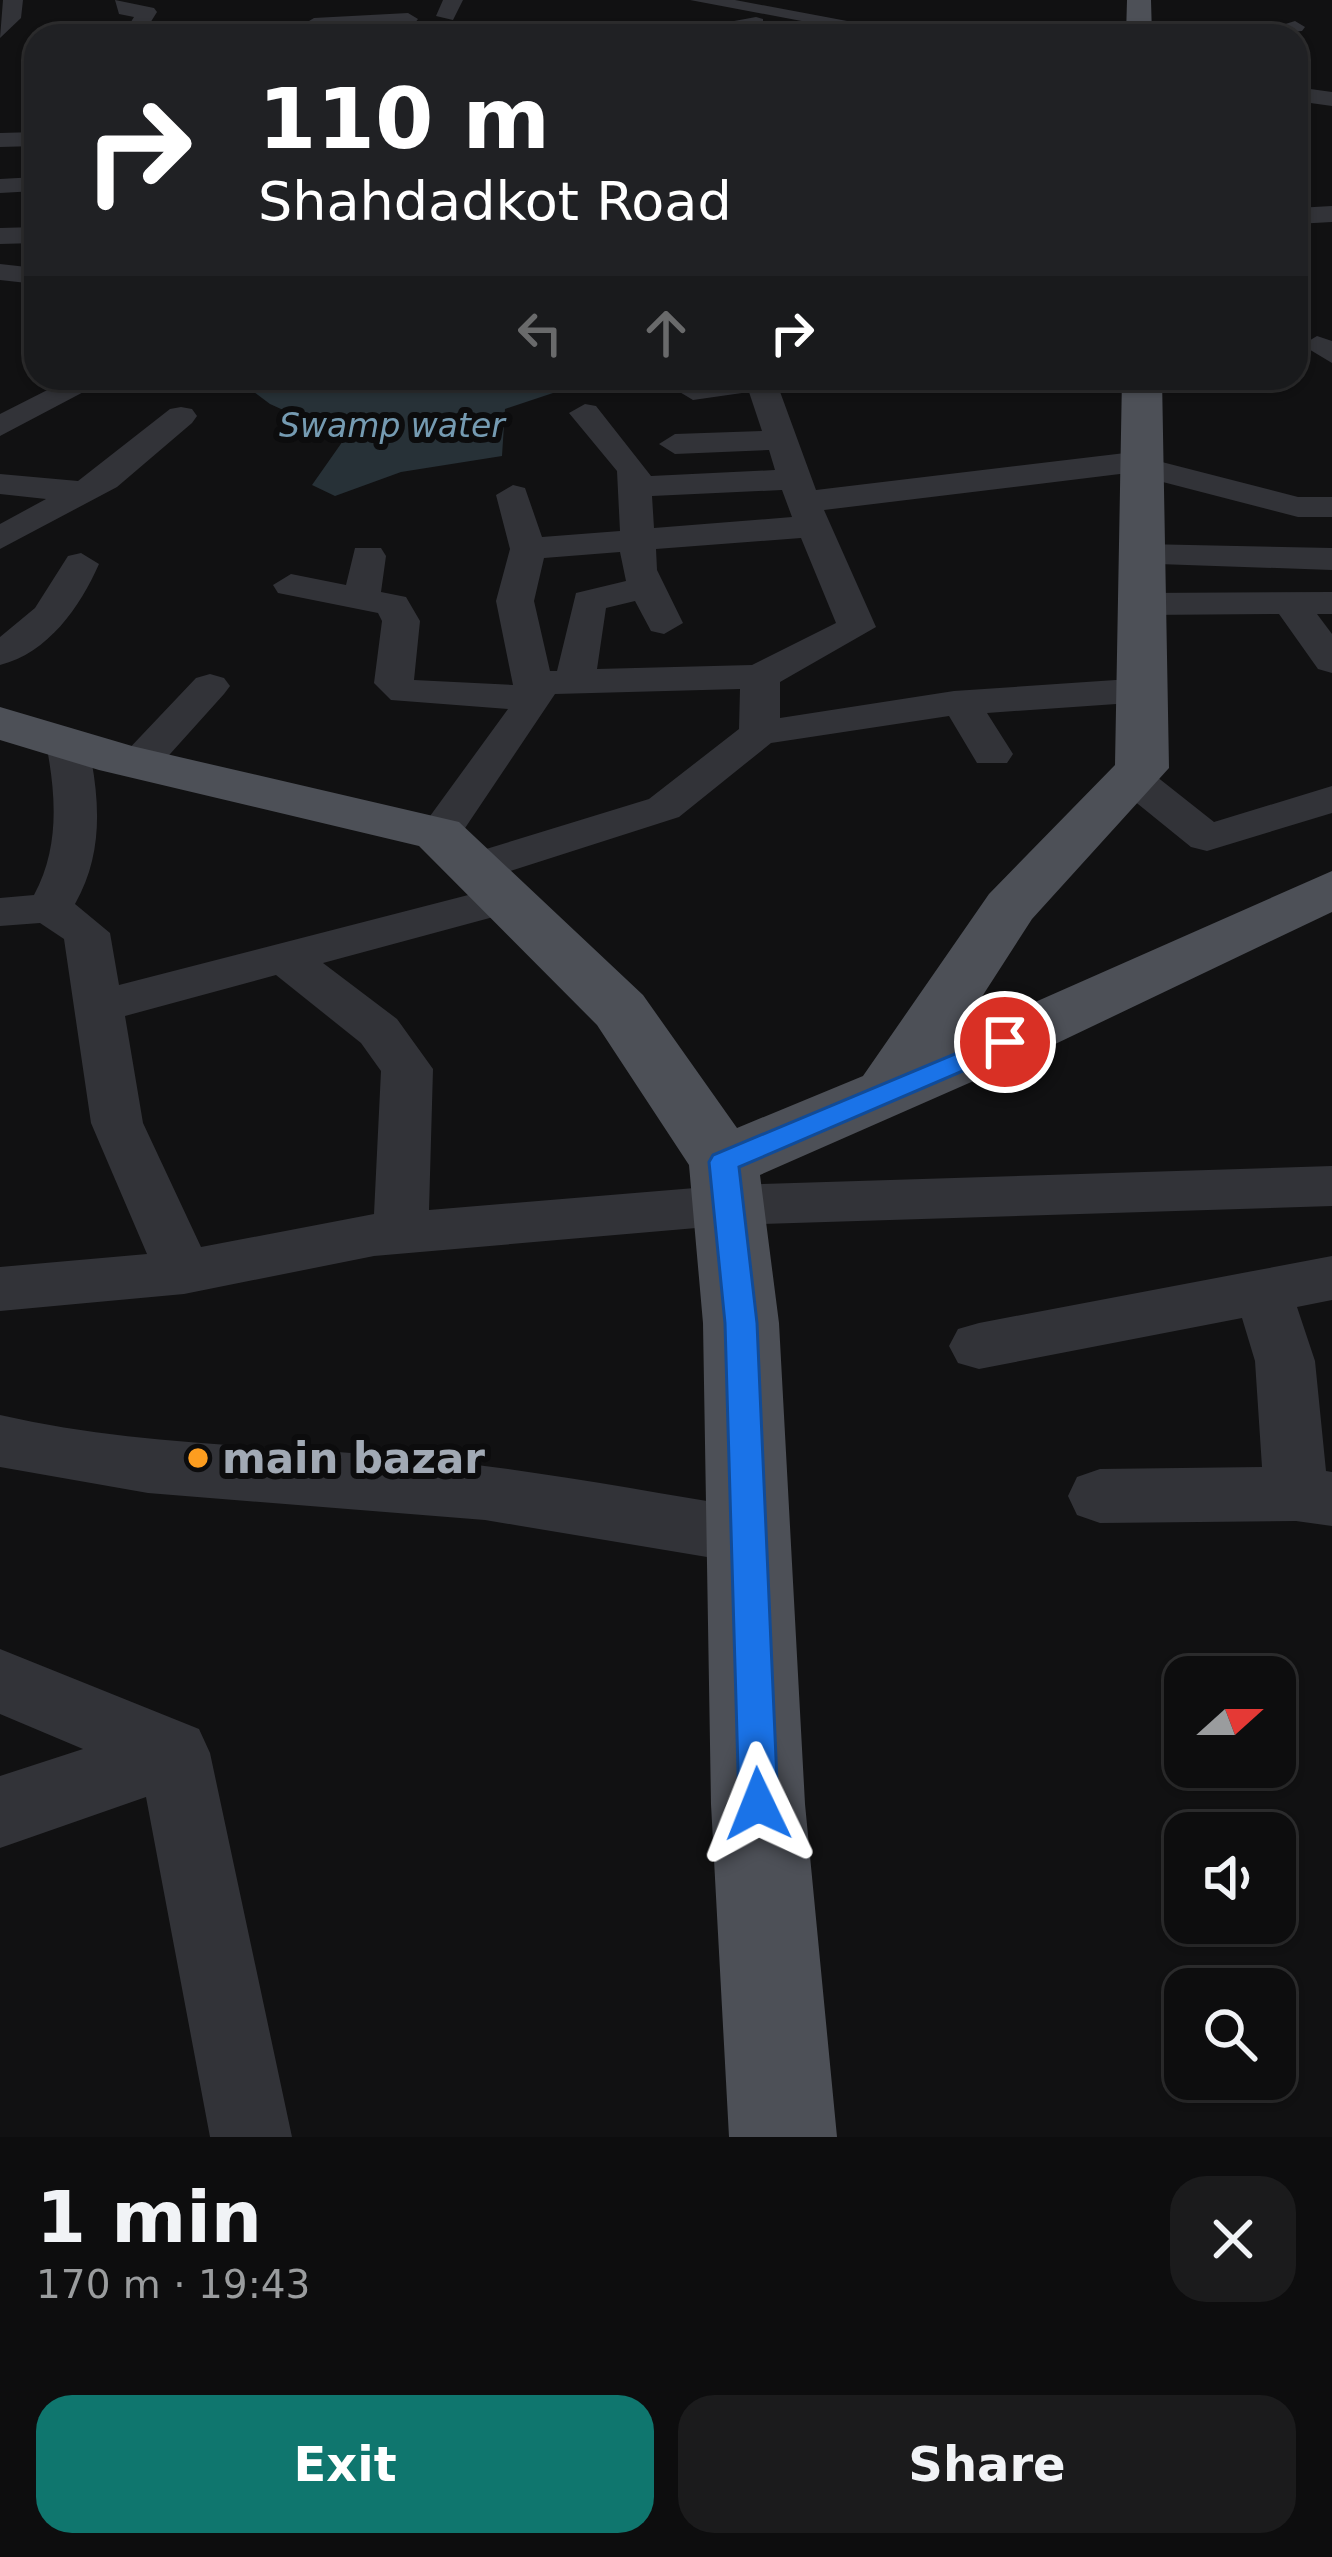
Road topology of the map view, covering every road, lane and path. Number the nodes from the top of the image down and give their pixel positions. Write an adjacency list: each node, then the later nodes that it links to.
1 (13, 0): 11 (street)
2 (125, 0): 7 (street)
3 (330, 0): 8 (street)
4 (700, 0): 5 (street)
5 (749, 4): 6 (street)
6 (798, 16): 9 (street); 10 (street)
7 (140, 24)
8 (315, 24)
9 (747, 24)
10 (846, 24)
11 (0, 32)
12 (23, 51): 13 (street)
13 (0, 52)
14 (0, 236): 15 (street)
15 (24, 255)
16 (70, 390): 23 (street)
17 (699, 390): 20 (street)
18 (764, 390): 24 (street)
19 (1142, 390): 26 (main road)
20 (693, 391)
21 (584, 413): 28 (street)
22 (182, 416): 29 (street)
23 (0, 426)
24 (782, 440): 25 (street); 33 (street)
25 (675, 444)
26 (1142, 464): 31 (street); 33 (street); 40 (main road)
27 (0, 484): 29 (street)
28 (634, 487): 33 (street); 35 (street)
29 (84, 492): 34 (street)
30 (513, 495): 36 (street)
31 (1332, 507)
32 (1052, 508): 33 (street)
33 (807, 509): 35 (street); 49 (street)
34 (0, 538)
35 (637, 538): 36 (street); 42 (street)
36 (528, 549): 53 (street)
37 (368, 556): 43 (street)
38 (1332, 559): 40 (street)
39 (81, 565): 47 (street)
40 (1144, 580): 45 (street); 52 (main road)
41 (291, 585): 43 (street)
42 (645, 588): 46 (street); 50 (street)
43 (362, 599): 53 (street)
44 (1332, 603): 45 (street)
45 (1290, 604): 48 (street)
46 (664, 623)
47 (0, 653)
48 (1332, 661)
49 (760, 677): 50 (street); 56 (street)
50 (575, 682): 53 (street)
51 (210, 686): 59 (street)
52 (1145, 690): 54 (street); 60 (main road)
53 (535, 691): 62 (street)
54 (961, 703): 56 (street); 58 (street)
55 (0, 723): 57 (main road)
56 (759, 733): 62 (street)
57 (67, 743): 59 (main road); 64 (street)
58 (992, 754)
59 (138, 764): 62 (main road)
60 (1132, 778): 61 (street); 67 (main road)
61 (1332, 799)
62 (474, 867): 65 (street); 68 (main road)
63 (1332, 889): 67 (main road)
64 (25, 910): 66 (street)
65 (288, 960): 66 (street); 70 (street)
66 (100, 1006): 71 (street)
67 (884, 1096): 68 (main road)
68 (727, 1184): 69 (street); 70 (street); 80 (main road)
69 (1332, 1186)
70 (401, 1233): 71 (street)
71 (184, 1271): 73 (street)
72 (1332, 1278): 74 (street)
73 (0, 1289)
74 (1263, 1290): 75 (street); 76 (street)
75 (979, 1346)
76 (1310, 1409): 79 (street)
77 (0, 1441): 80 (street)
78 (1100, 1496): 79 (street)
79 (1314, 1497)
80 (748, 1536): 85 (main road)
81 (0, 1681): 82 (street)
82 (174, 1753): 83 (street); 84 (street)
83 (0, 1812)
84 (250, 2137)
85 (783, 2137)

